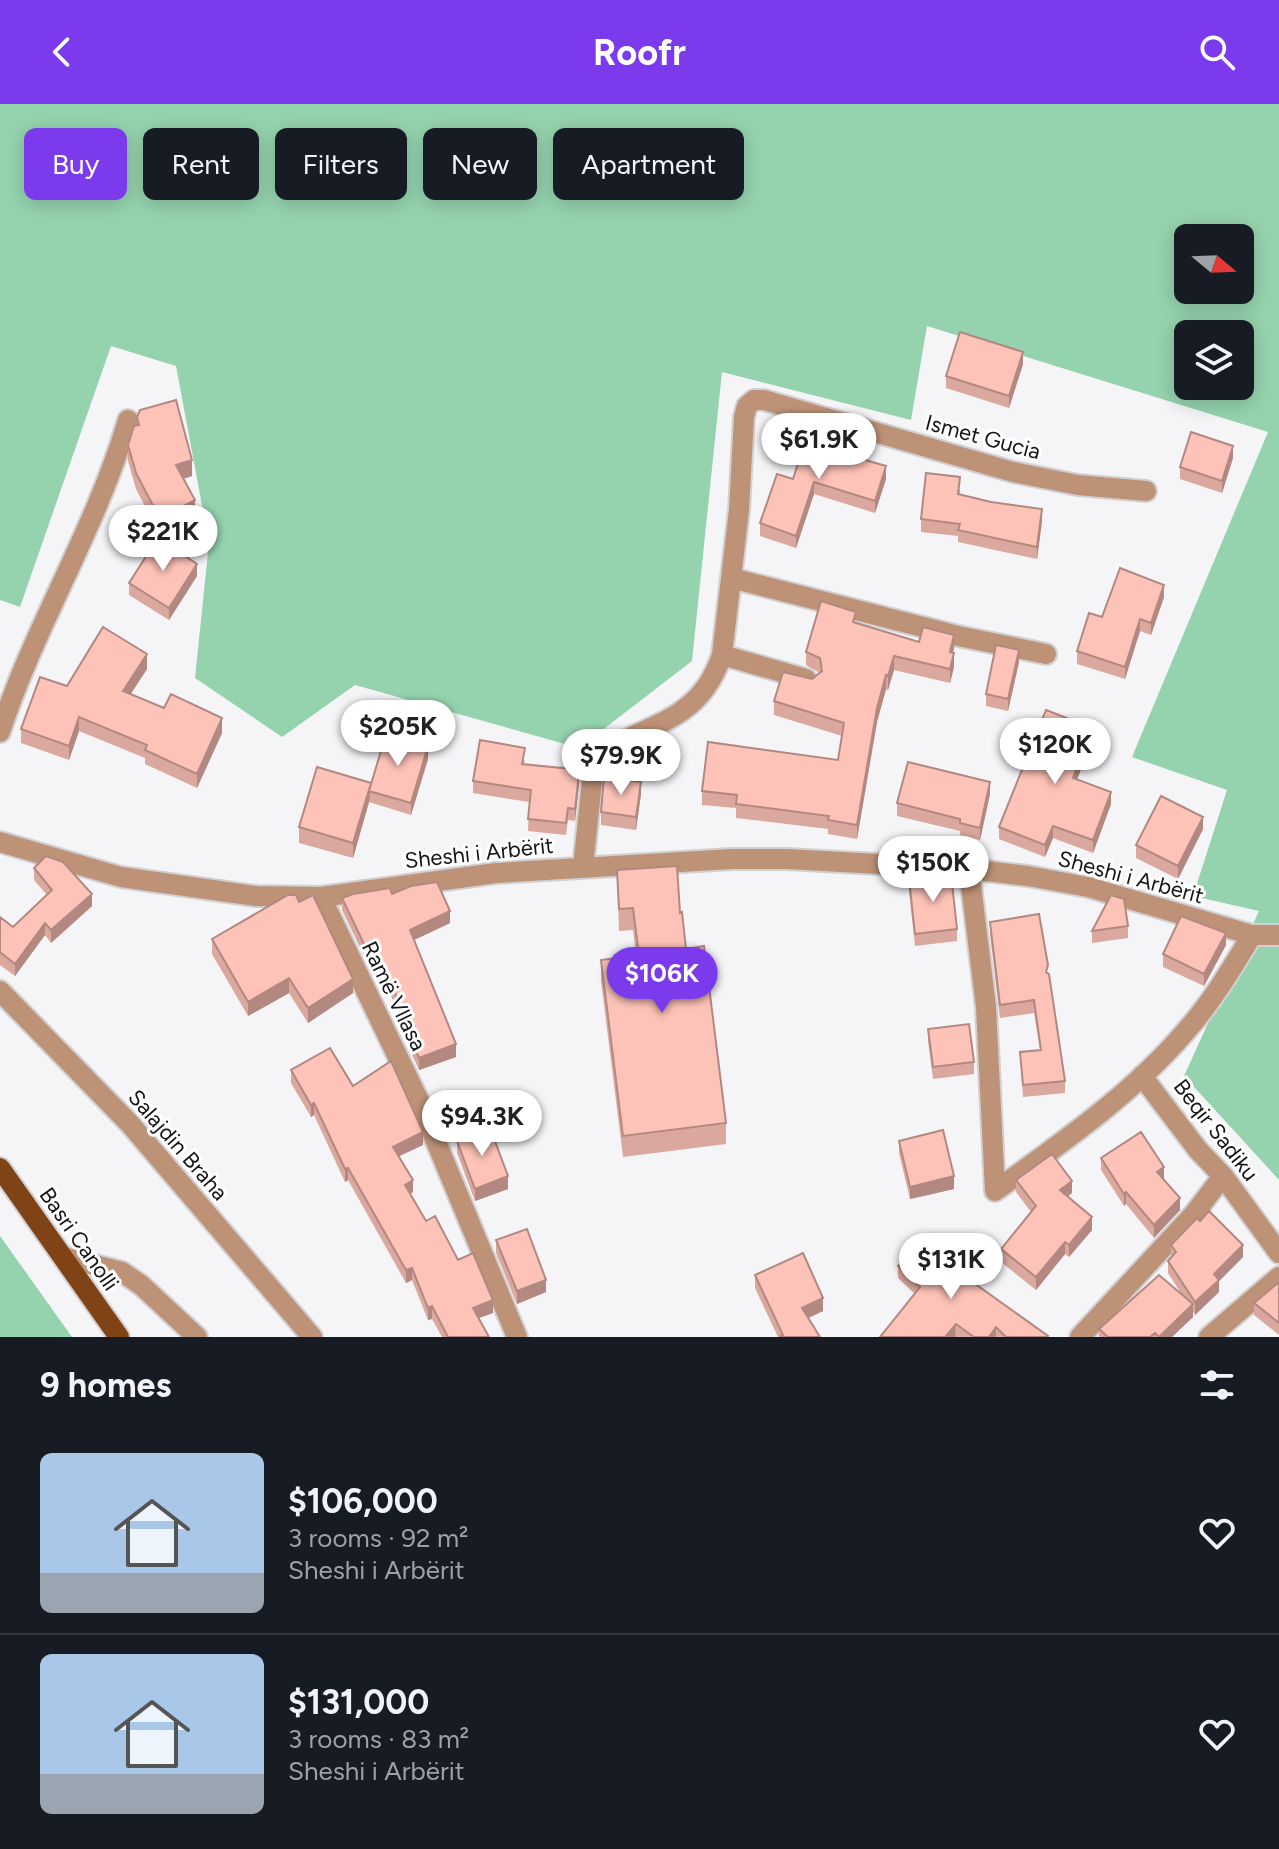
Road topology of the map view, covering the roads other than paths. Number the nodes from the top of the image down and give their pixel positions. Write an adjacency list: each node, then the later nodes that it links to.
1 (128, 420): 7 (street)
2 (1146, 491): 3 (street, Ismet Gucia)
3 (731, 578): 4 (street); 5 (street, Ismet Gucia)
4 (1046, 654)
5 (722, 655): 6 (street); 9 (street, Ismet Gucia)
6 (810, 680)
7 (0, 732)
8 (0, 842): 11 (street, Sheshi i Arbërit)
9 (583, 867): 10 (street, Sheshi i Arbërit); 11 (street, Sheshi i Arbërit)
10 (969, 869): 12 (street, Sheshi i Arbërit); 15 (street, Beqir Sadiku)
11 (321, 897): 24 (street, Ramë Vllasa)
12 (1252, 935): 13 (street, Sheshi i Arbërit); 15 (street, Beqir Sadiku)
13 (1279, 935)
14 (0, 991): 23 (street, Salajdin Braha)
15 (1142, 1076): 17 (street, Beqir Sadiku)
16 (0, 1168): 19 (main road, Basri Canolli)
17 (1223, 1176): 18 (street, Beqir Sadiku); 25 (street)
18 (1279, 1253)
19 (63, 1257): 21 (main road, Basri Canolli); 22 (street)
20 (1279, 1277): 26 (street)
21 (119, 1337)
22 (197, 1337)
23 (312, 1337)
24 (517, 1337)
25 (1080, 1337)
26 (1209, 1337)

